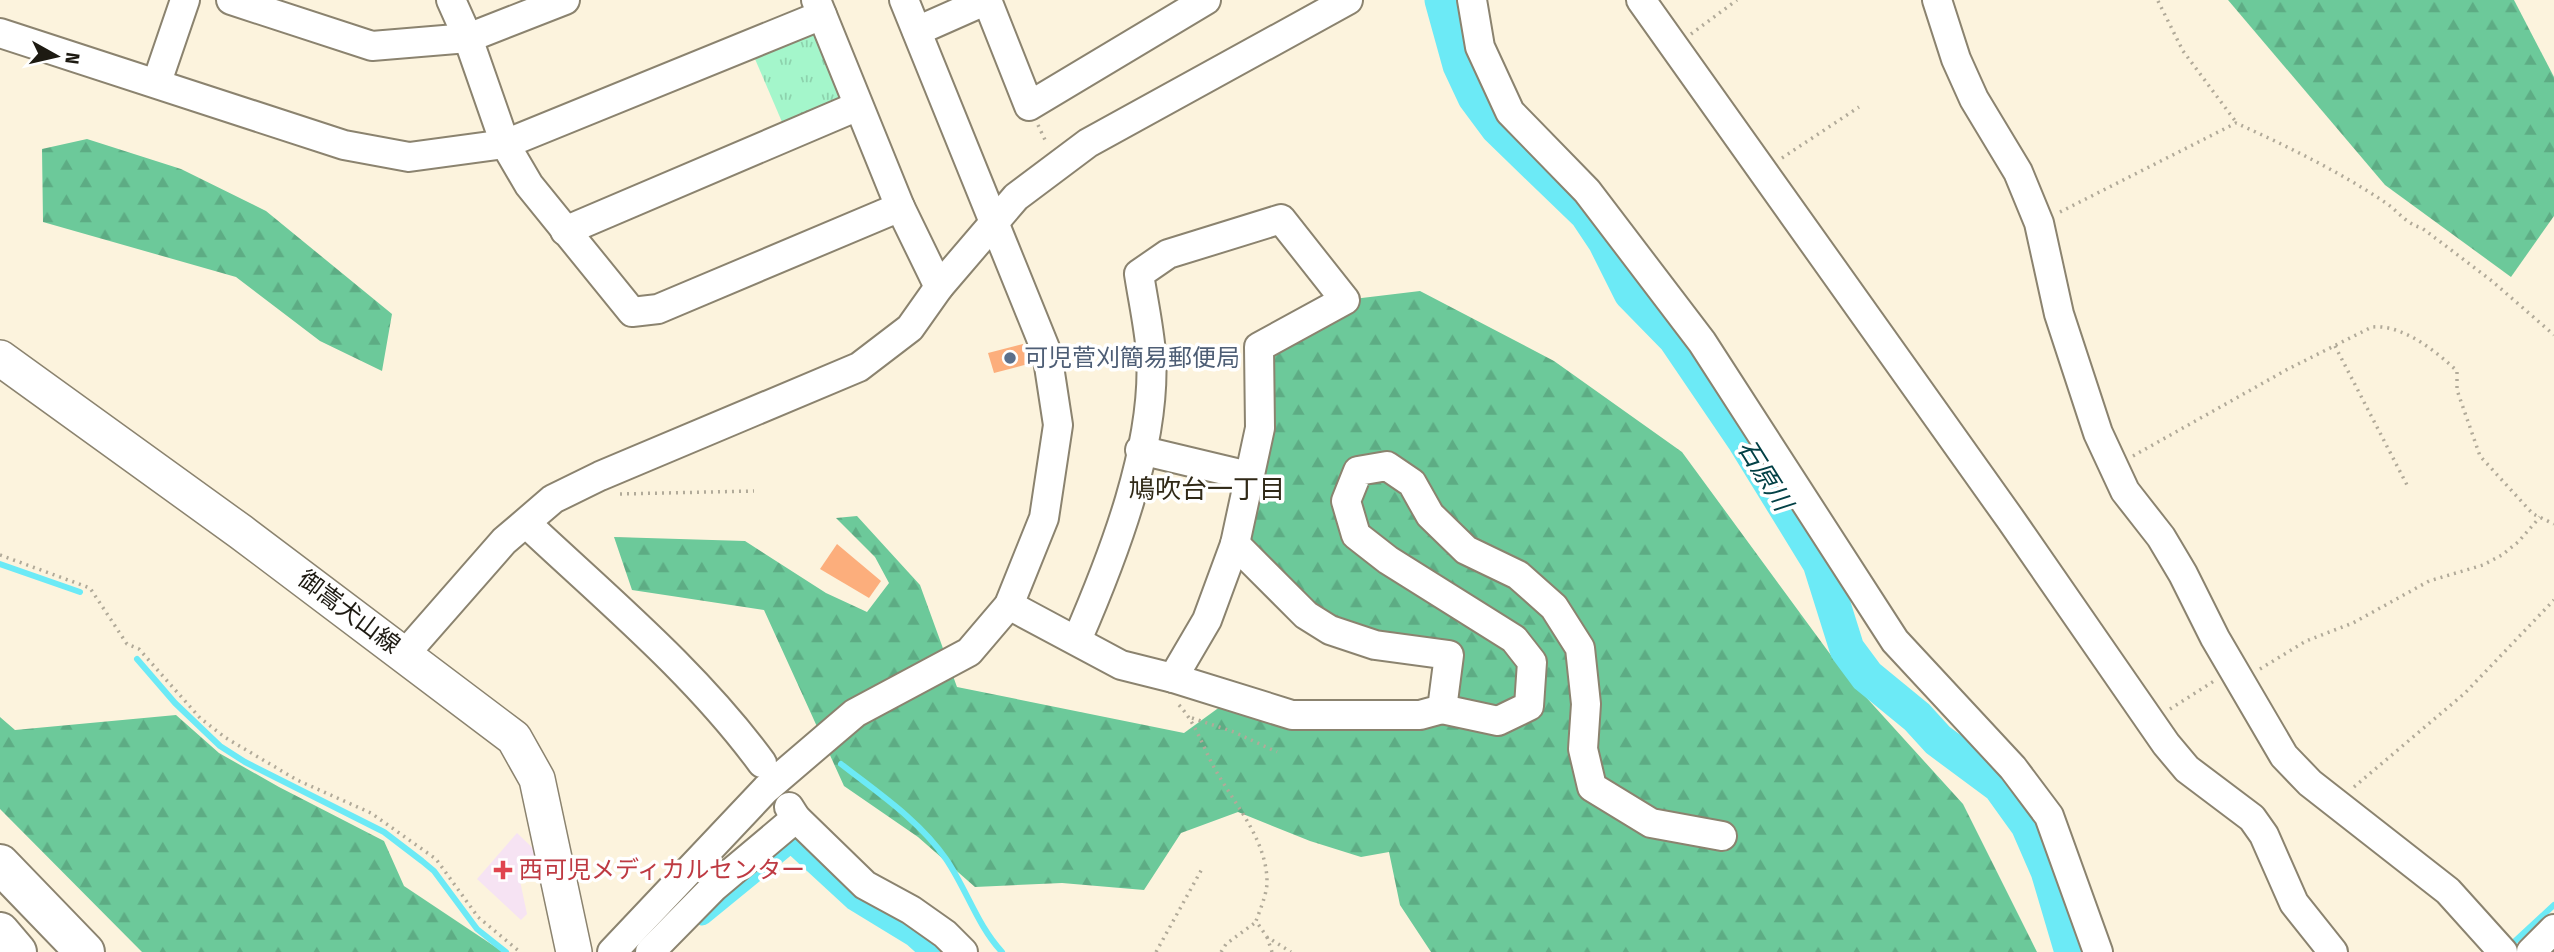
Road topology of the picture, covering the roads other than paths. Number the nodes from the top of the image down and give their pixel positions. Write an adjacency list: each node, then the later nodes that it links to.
1 (186, 0): 16 (street)
2 (231, 0): 15 (street)
3 (451, 0): 15 (street)
4 (565, 0): 15 (street)
5 (904, 0): 13 (street)
6 (987, 0): 7 (street); 13 (street)
7 (1206, 0)
8 (1348, 0): 20 (street)
9 (1472, 0): 44 (street)
10 (1641, 0): 45 (street)
11 (1937, 0): 46 (street)
12 (819, 8): 17 (street); 18 (street)
13 (917, 31): 20 (street)
14 (0, 33): 16 (street)
15 (468, 38): 18 (street)
16 (157, 82): 18 (street)
17 (858, 106): 19 (street); 21 (street)
18 (505, 144): 21 (street)
19 (900, 207): 21 (street); 22 (street)
20 (994, 224): 22 (street); 28 (street)
21 (565, 232)
22 (939, 287): 26 (street)
23 (0, 358): 30 (main road, 御嵩犬山線)
24 (1140, 450): 25 (street); 25 (street); 29 (street)
25 (1249, 476): 27 (street)
26 (527, 524): 30 (street); 33 (street)
27 (1235, 544): 31 (street); 32 (street)
28 (1009, 604): 29 (street); 41 (street)
29 (1077, 640): 31 (street)
30 (405, 654): 40 (main road, 御嵩犬山線)
31 (1173, 678): 32 (street)
32 (1442, 709): 34 (street)
33 (762, 763)
34 (1722, 836)
35 (0, 864): 39 (highway)
36 (2554, 929): 47 (street)
37 (0, 932): 38 (highway)
38 (17, 952)
39 (85, 952)
40 (574, 952)
41 (612, 952)
42 (650, 952): 43 (street)
43 (963, 952)
44 (2098, 952)
45 (2333, 952)
46 (2503, 952)
47 (2531, 952)

